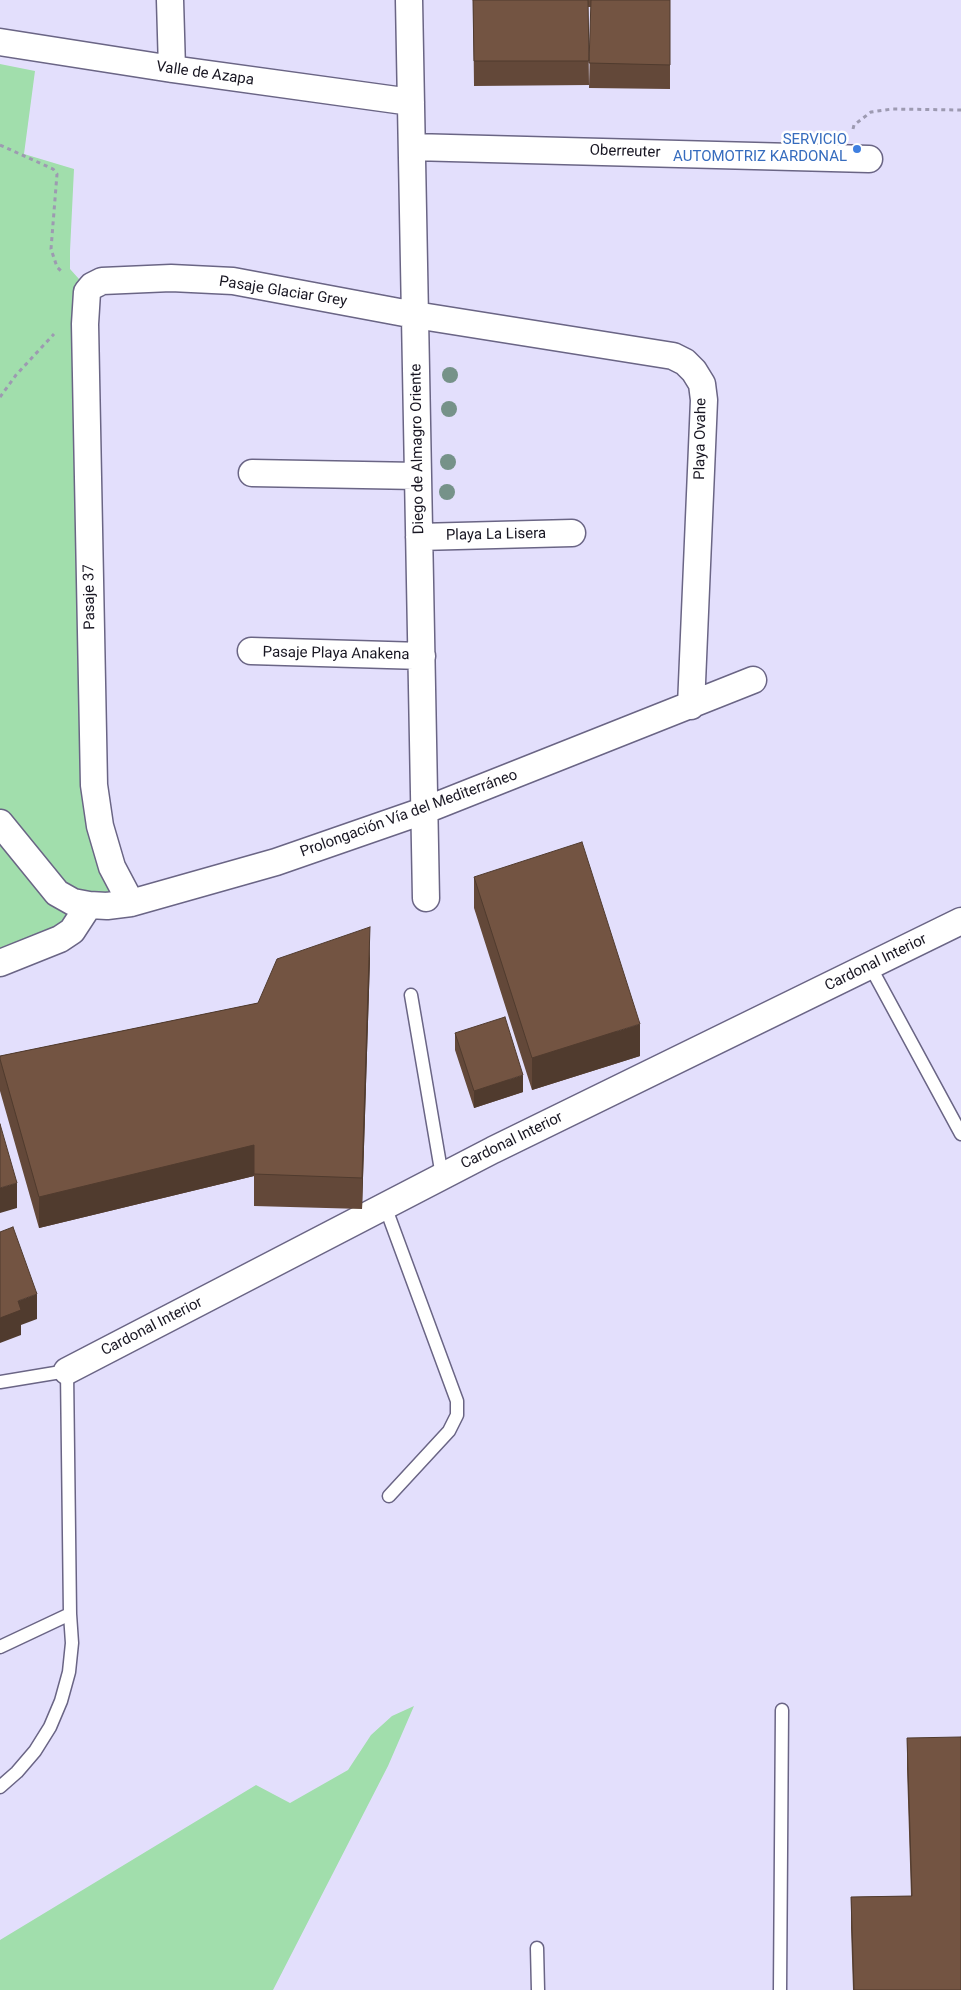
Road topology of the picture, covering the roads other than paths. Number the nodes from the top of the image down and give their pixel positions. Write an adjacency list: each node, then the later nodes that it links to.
1 (170, 0): 4 (street)
2 (409, 0): 5 (street, Diego de Almagro Oriente)
3 (0, 42): 4 (street, Valle de Azapa)
4 (172, 69): 5 (street, Valle de Azapa)
5 (411, 102): 6 (street, Diego de Almagro Oriente)
6 (412, 147): 7 (street, Oberreuter); 9 (street, Diego de Almagro Oriente)
7 (856, 158)
8 (92, 286): 9 (street, Pasaje Glaciar Grey); 21 (street, Pasaje 37)
9 (415, 315): 11 (street, Diego de Almagro Oriente); 17 (street, Playa Ovahe)
10 (252, 474): 11 (street)
11 (418, 476): 13 (street, Diego de Almagro Oriente)
12 (572, 533): 13 (street, Playa La Lisera)
13 (419, 537): 15 (street, Diego de Almagro Oriente)
14 (251, 651): 15 (street, Pasaje Playa Anakena)
15 (422, 656): 18 (street, Diego de Almagro Oriente)
16 (753, 680): 17 (street, Prolongación Vía del Mediterráneo)
17 (691, 706): 18 (street, Prolongación Vía del Mediterráneo)
18 (424, 811): 20 (street, Diego de Almagro Oriente); 21 (street, Prolongación Vía del Mediterráneo)
19 (0, 823): 22 (street, Prolongación Vía del Mediterráneo)
20 (426, 898)
21 (131, 903): 22 (street, Prolongación Vía del Mediterráneo)
22 (88, 905): 24 (street)
23 (961, 921): 25 (street, Cardonal Interior)
24 (0, 963)
25 (870, 966): 27 (lane); 28 (street, Cardonal Interior)
26 (411, 994): 28 (lane)
27 (961, 1134)
28 (442, 1176): 29 (street, Cardonal Interior)
29 (385, 1206): 30 (street, Cardonal Interior); 32 (lane)
30 (67, 1371): 31 (lane); 33 (lane)
31 (0, 1382)
32 (389, 1496)
33 (70, 1614): 34 (lane); 36 (lane)
34 (0, 1647)
35 (782, 1710): 39 (lane)
36 (0, 1787)
37 (538, 1948): 38 (lane)
38 (538, 1990)
39 (780, 1990)

